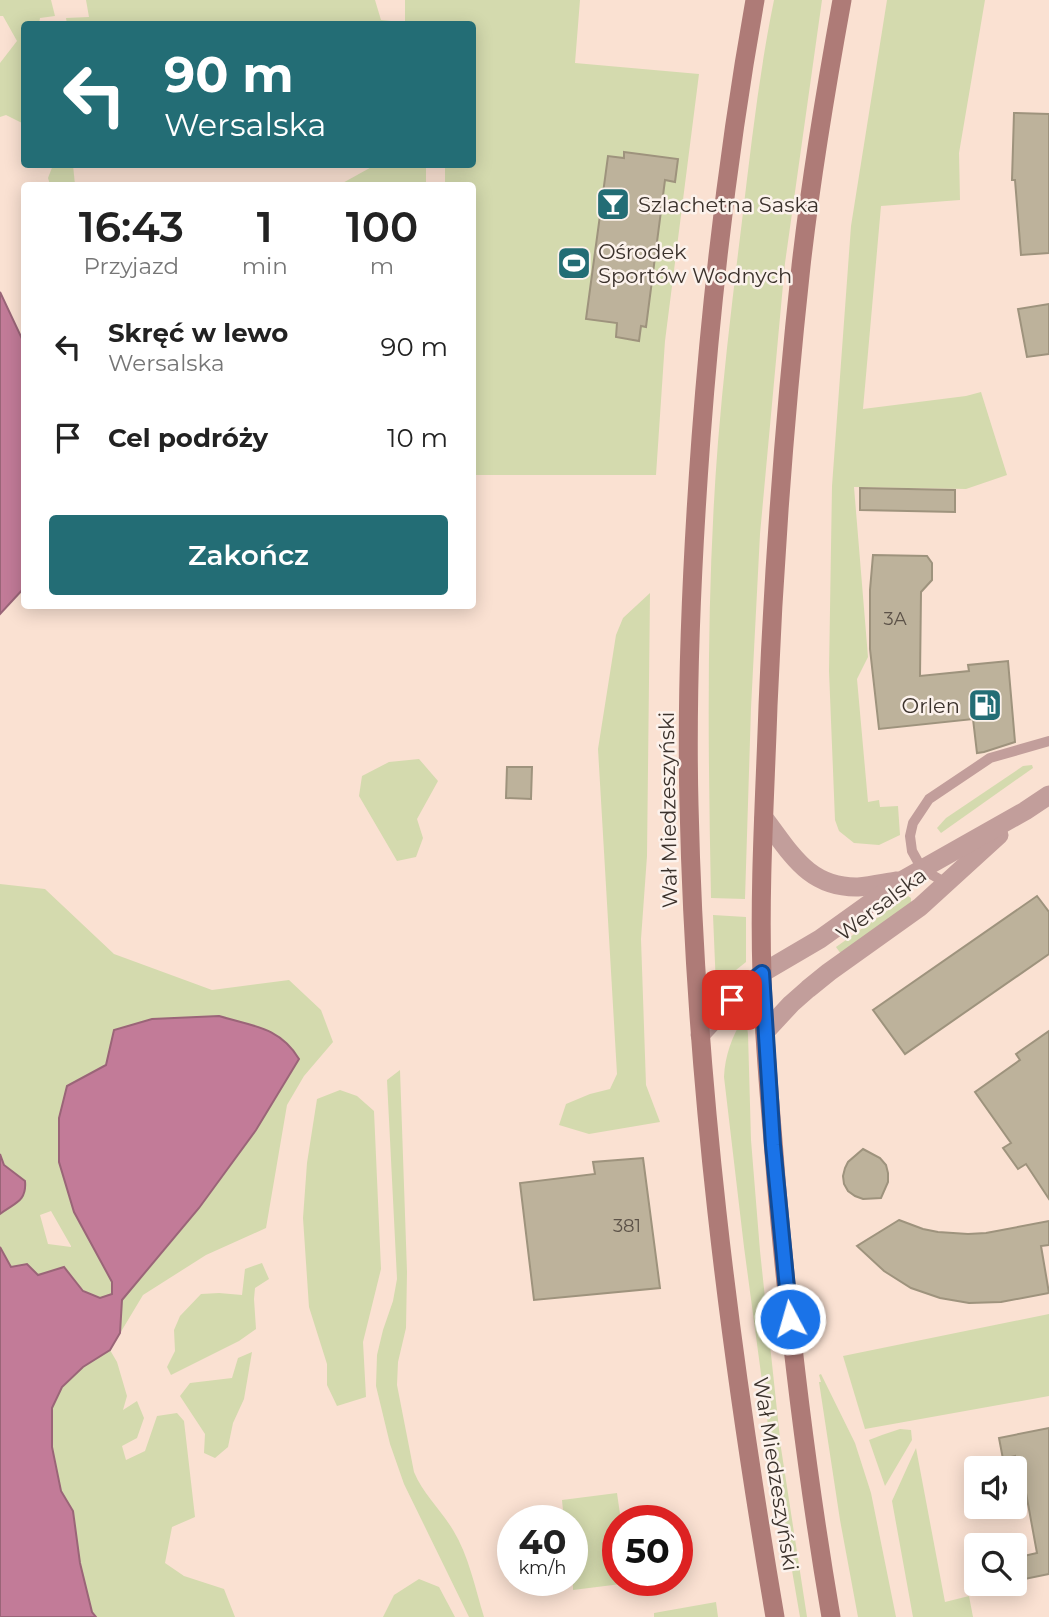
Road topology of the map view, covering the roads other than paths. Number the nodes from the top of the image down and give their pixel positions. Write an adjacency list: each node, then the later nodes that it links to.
1 (755, 0): 12 (main road, Wał Miedzeszyński)
2 (842, 0): 6 (main road, Wał Miedzeszyński)
3 (1049, 741): 7 (lane)
4 (1049, 795): 5 (street, Wersalska)
5 (1025, 811): 7 (street, Wersalska); 9 (street, Wersalska)
6 (764, 818): 8 (street, Wersalska); 10 (main road, Wał Miedzeszyński)
7 (922, 869): 8 (street, Wersalska); 9 (lane)
8 (901, 881): 10 (street, Wersalska)
9 (946, 883): 11 (street, Wersalska)
10 (762, 973): 11 (main road, Wał Miedzeszyński); 12 (street, Wersalska)
11 (765, 1032): 14 (main road, Wał Miedzeszyński)
12 (700, 1035): 13 (main road, Wał Miedzeszyński)
13 (775, 1617)
14 (831, 1617)

